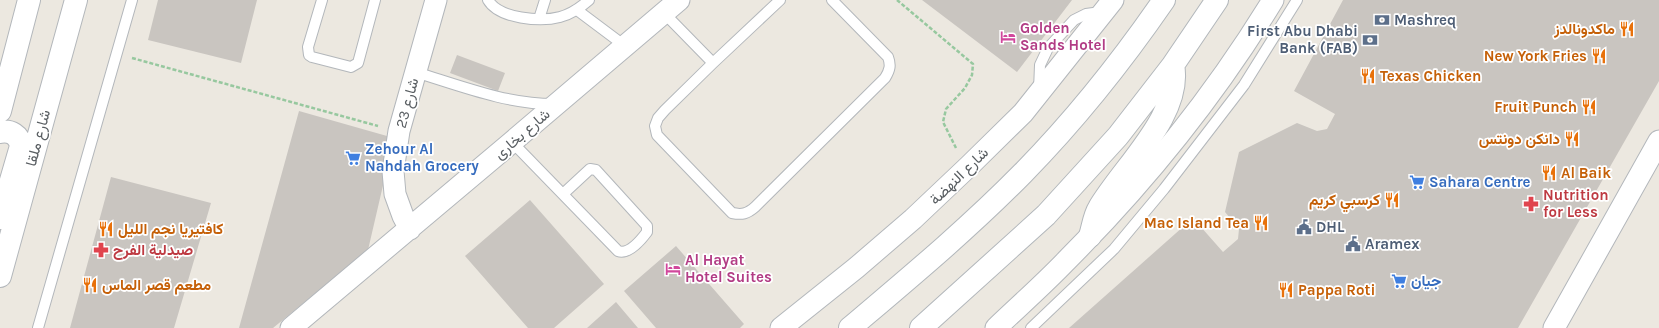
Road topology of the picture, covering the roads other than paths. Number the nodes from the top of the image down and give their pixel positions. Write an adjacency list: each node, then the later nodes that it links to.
1 (29, 0): 25 (main road)
2 (76, 0): 35 (main road, شارع ملقا)
3 (132, 0): 36 (lane)
4 (322, 0): 5 (lane)
5 (375, 0)
6 (436, 0): 24 (street, شارع 23)
7 (488, 0): 19 (lane)
8 (545, 0): 19 (lane)
9 (589, 0): 18 (lane)
10 (780, 0): 22 (lane)
11 (832, 0): 22 (lane)
12 (1164, 0): 39 (main road)
13 (1217, 0): 23 (main road)
14 (1273, 0): 34 (street)
15 (1297, 0): 42 (lane)
16 (1109, 6): 38 (street, شارع النهضة)
17 (671, 7): 20 (street, شارع بخارى); 22 (lane)
18 (578, 10): 19 (lane); 20 (lane)
19 (539, 19)
20 (625, 46): 26 (street, شارع بخارى)
21 (0, 61): 25 (street)
22 (712, 63)
23 (1173, 65): 34 (main road); 40 (main road)
24 (415, 72): 26 (lane); 33 (street, شارع 23)
25 (8, 81): 27 (main road)
26 (556, 104): 30 (street, شارع بخارى)
27 (0, 112)
28 (0, 132): 32 (main road)
29 (1659, 141): 43 (street)
30 (512, 142): 31 (lane); 33 (street, شارع بخارى)
31 (563, 194): 31 (lane)
32 (0, 218)
33 (410, 229): 37 (street, شارع بخارى)
34 (1090, 236): 41 (street)
35 (0, 276)
36 (38, 328)
37 (291, 328)
38 (780, 328)
39 (850, 328)
40 (921, 328)
41 (996, 328)
42 (1032, 328)
43 (1554, 328)

